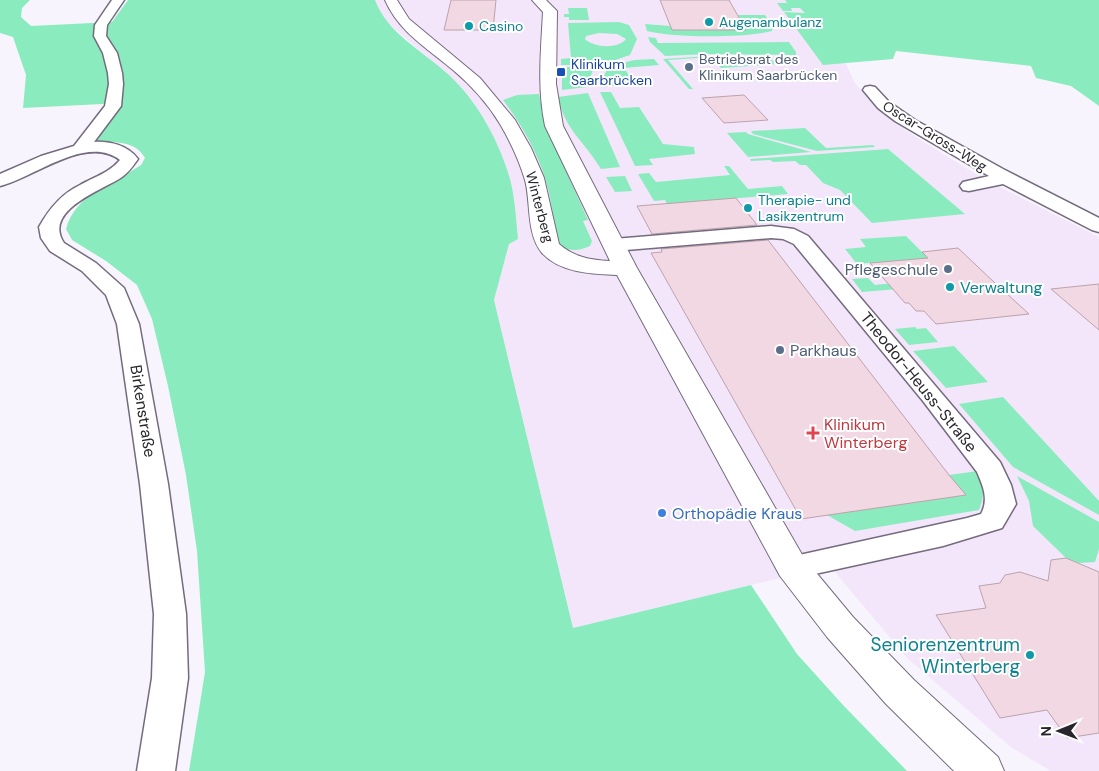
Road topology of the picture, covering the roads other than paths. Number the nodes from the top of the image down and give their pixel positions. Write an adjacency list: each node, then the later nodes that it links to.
1 (118, 0): 5 (street)
2 (391, 0): 10 (street, Winterberg)
3 (538, 0): 10 (street)
4 (870, 90): 6 (street, Oscar-Gross-Weg)
5 (88, 147): 7 (street); 12 (street, Birkenstraße)
6 (1004, 178): 8 (street, Oscar-Gross-Weg); 9 (street, Oscar-Gross-Weg)
7 (0, 181)
8 (969, 186)
9 (1099, 226)
10 (619, 257): 11 (street); 11 (street, Theodor-Heuss-Straße)
11 (792, 567): 13 (street)
12 (156, 771)
13 (982, 771)

